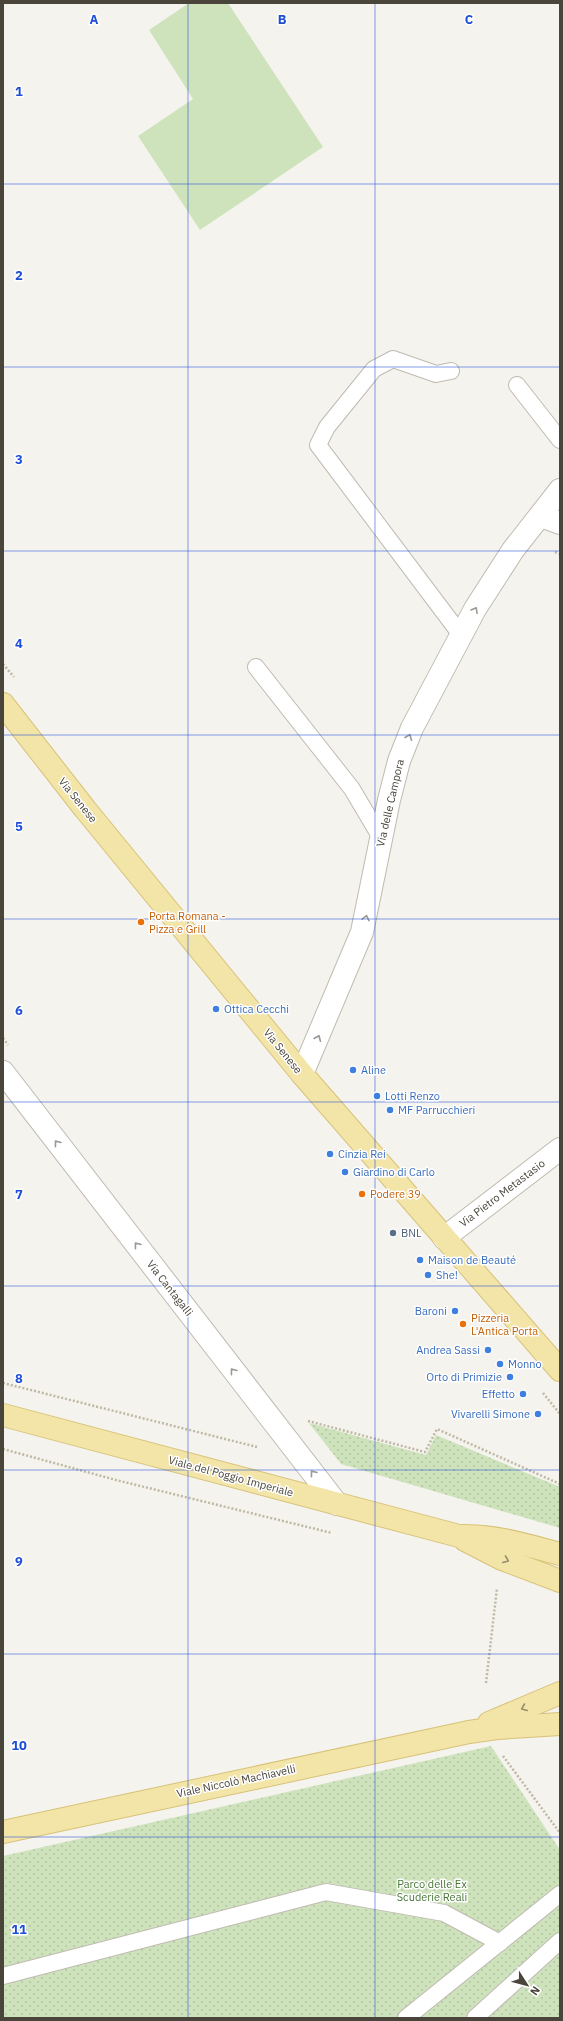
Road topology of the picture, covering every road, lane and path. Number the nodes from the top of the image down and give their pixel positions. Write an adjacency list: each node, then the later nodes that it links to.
1 (451, 371): 6 (lane)
2 (517, 385): 3 (lane)
3 (560, 440)
4 (560, 490): 5 (street, Via delle Campora)
5 (550, 519): 6 (street, Via delle Campora, one-way to 5)
6 (461, 635): 9 (street, Via delle Campora, one-way to 6)
7 (256, 667): 9 (lane)
8 (3, 704): 11 (main road, Via Senese)
9 (381, 838): 11 (street, Via delle Campora, one-way to 9)
10 (3, 1072): 21 (street, Via Cantagalli, one-way to 10)
11 (302, 1074): 13 (main road, Via Senese)
12 (560, 1149): 13 (street, Via Pietro Metastasio)
13 (444, 1238): 14 (main road, Via Senese)
14 (560, 1370)
15 (3, 1383): 18 (path)
16 (3, 1415): 21 (main road, Viale del Poggio Imperiale)
17 (304, 1419): 20 (path)
18 (248, 1445)
19 (3, 1449): 22 (path)
20 (560, 1484)
21 (337, 1504): 23 (main road, Viale del Poggio Imperiale)
22 (339, 1535)
23 (459, 1536): 24 (main road, Viale del Poggio Imperiale); 25 (main road, Viale del Poggio Imperiale, one-way to 25)
24 (560, 1554)
25 (560, 1581)
26 (497, 1584): 27 (path)
27 (486, 1683)
28 (560, 1693): 30 (main road, Viale Niccolò Machiavelli, one-way to 30)
29 (560, 1724): 30 (main road, Viale Niccolò Machiavelli)
30 (468, 1732): 32 (main road, Viale Niccolò Machiavelli)
31 (502, 1754): 33 (path)
32 (3, 1832)
33 (560, 1833)
34 (560, 1894): 36 (lane)
35 (560, 1941): 39 (lane)
36 (500, 1942): 37 (lane); 38 (lane)
37 (3, 1976)
38 (406, 2018)
39 (475, 2018)

